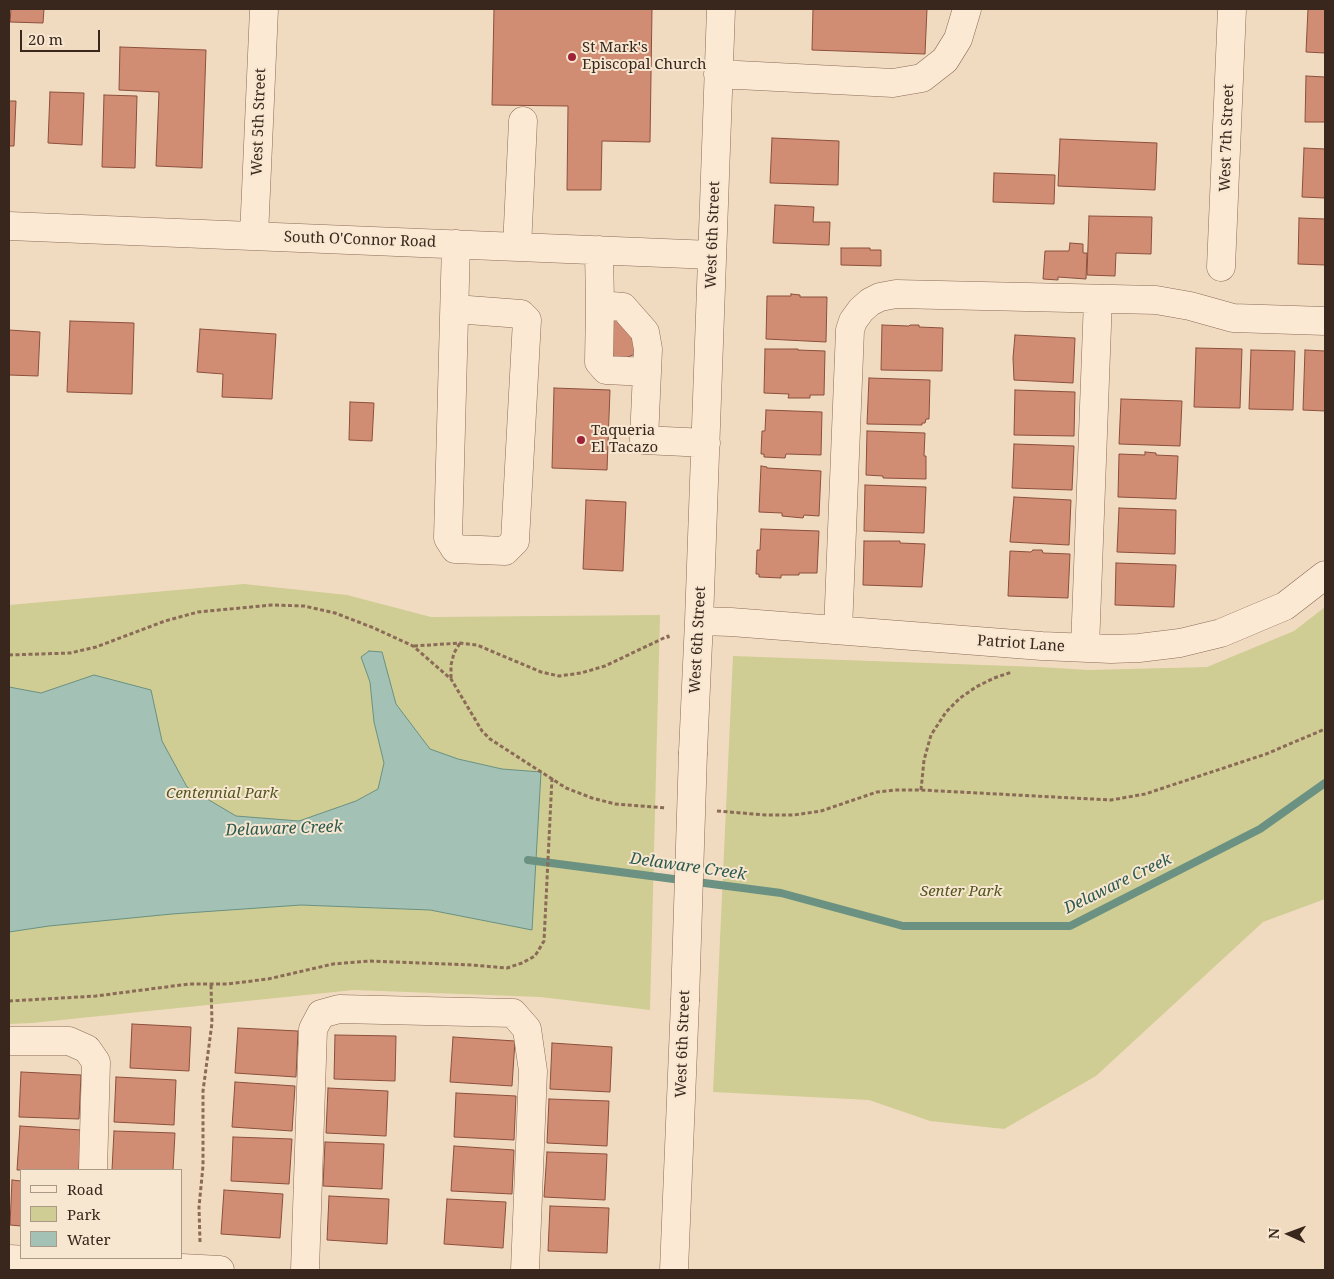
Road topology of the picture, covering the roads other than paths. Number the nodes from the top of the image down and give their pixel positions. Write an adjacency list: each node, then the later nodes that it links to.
1 (264, 9): 8 (street, West 5th Street)
2 (721, 9): 5 (street, West 6th Street)
3 (967, 9): 5 (street)
4 (1232, 9): 13 (street, West 7th Street)
5 (718, 74): 12 (street, West 6th Street)
6 (523, 121): 10 (street)
7 (9, 226): 8 (street, South O'Connor Road)
8 (254, 236): 9 (street, South O'Connor Road)
9 (456, 244): 10 (street, South O'Connor Road); 16 (street)
10 (516, 247): 11 (street, South O'Connor Road)
11 (599, 250): 12 (street, South O'Connor Road); 15 (street)
12 (712, 255): 19 (street, West 6th Street)
13 (1222, 267)
14 (1098, 299): 17 (street); 22 (street); 23 (street)
15 (600, 306): 18 (street); 18 (street)
16 (454, 310): 16 (street)
17 (1325, 321)
18 (647, 372): 19 (street)
19 (706, 443): 21 (street, West 6th Street)
20 (1325, 575): 23 (street, Patriot Lane)
21 (699, 621): 22 (street, Patriot Lane); 31 (street, West 6th Street, bridge)
22 (838, 630): 23 (street, Patriot Lane)
23 (1085, 648)
24 (9, 1041): 25 (street)
25 (94, 1169)
26 (50, 1259): 27 (street)
27 (91, 1260): 28 (street)
28 (220, 1270)
29 (305, 1270): 30 (street)
30 (525, 1270)
31 (674, 1270)

